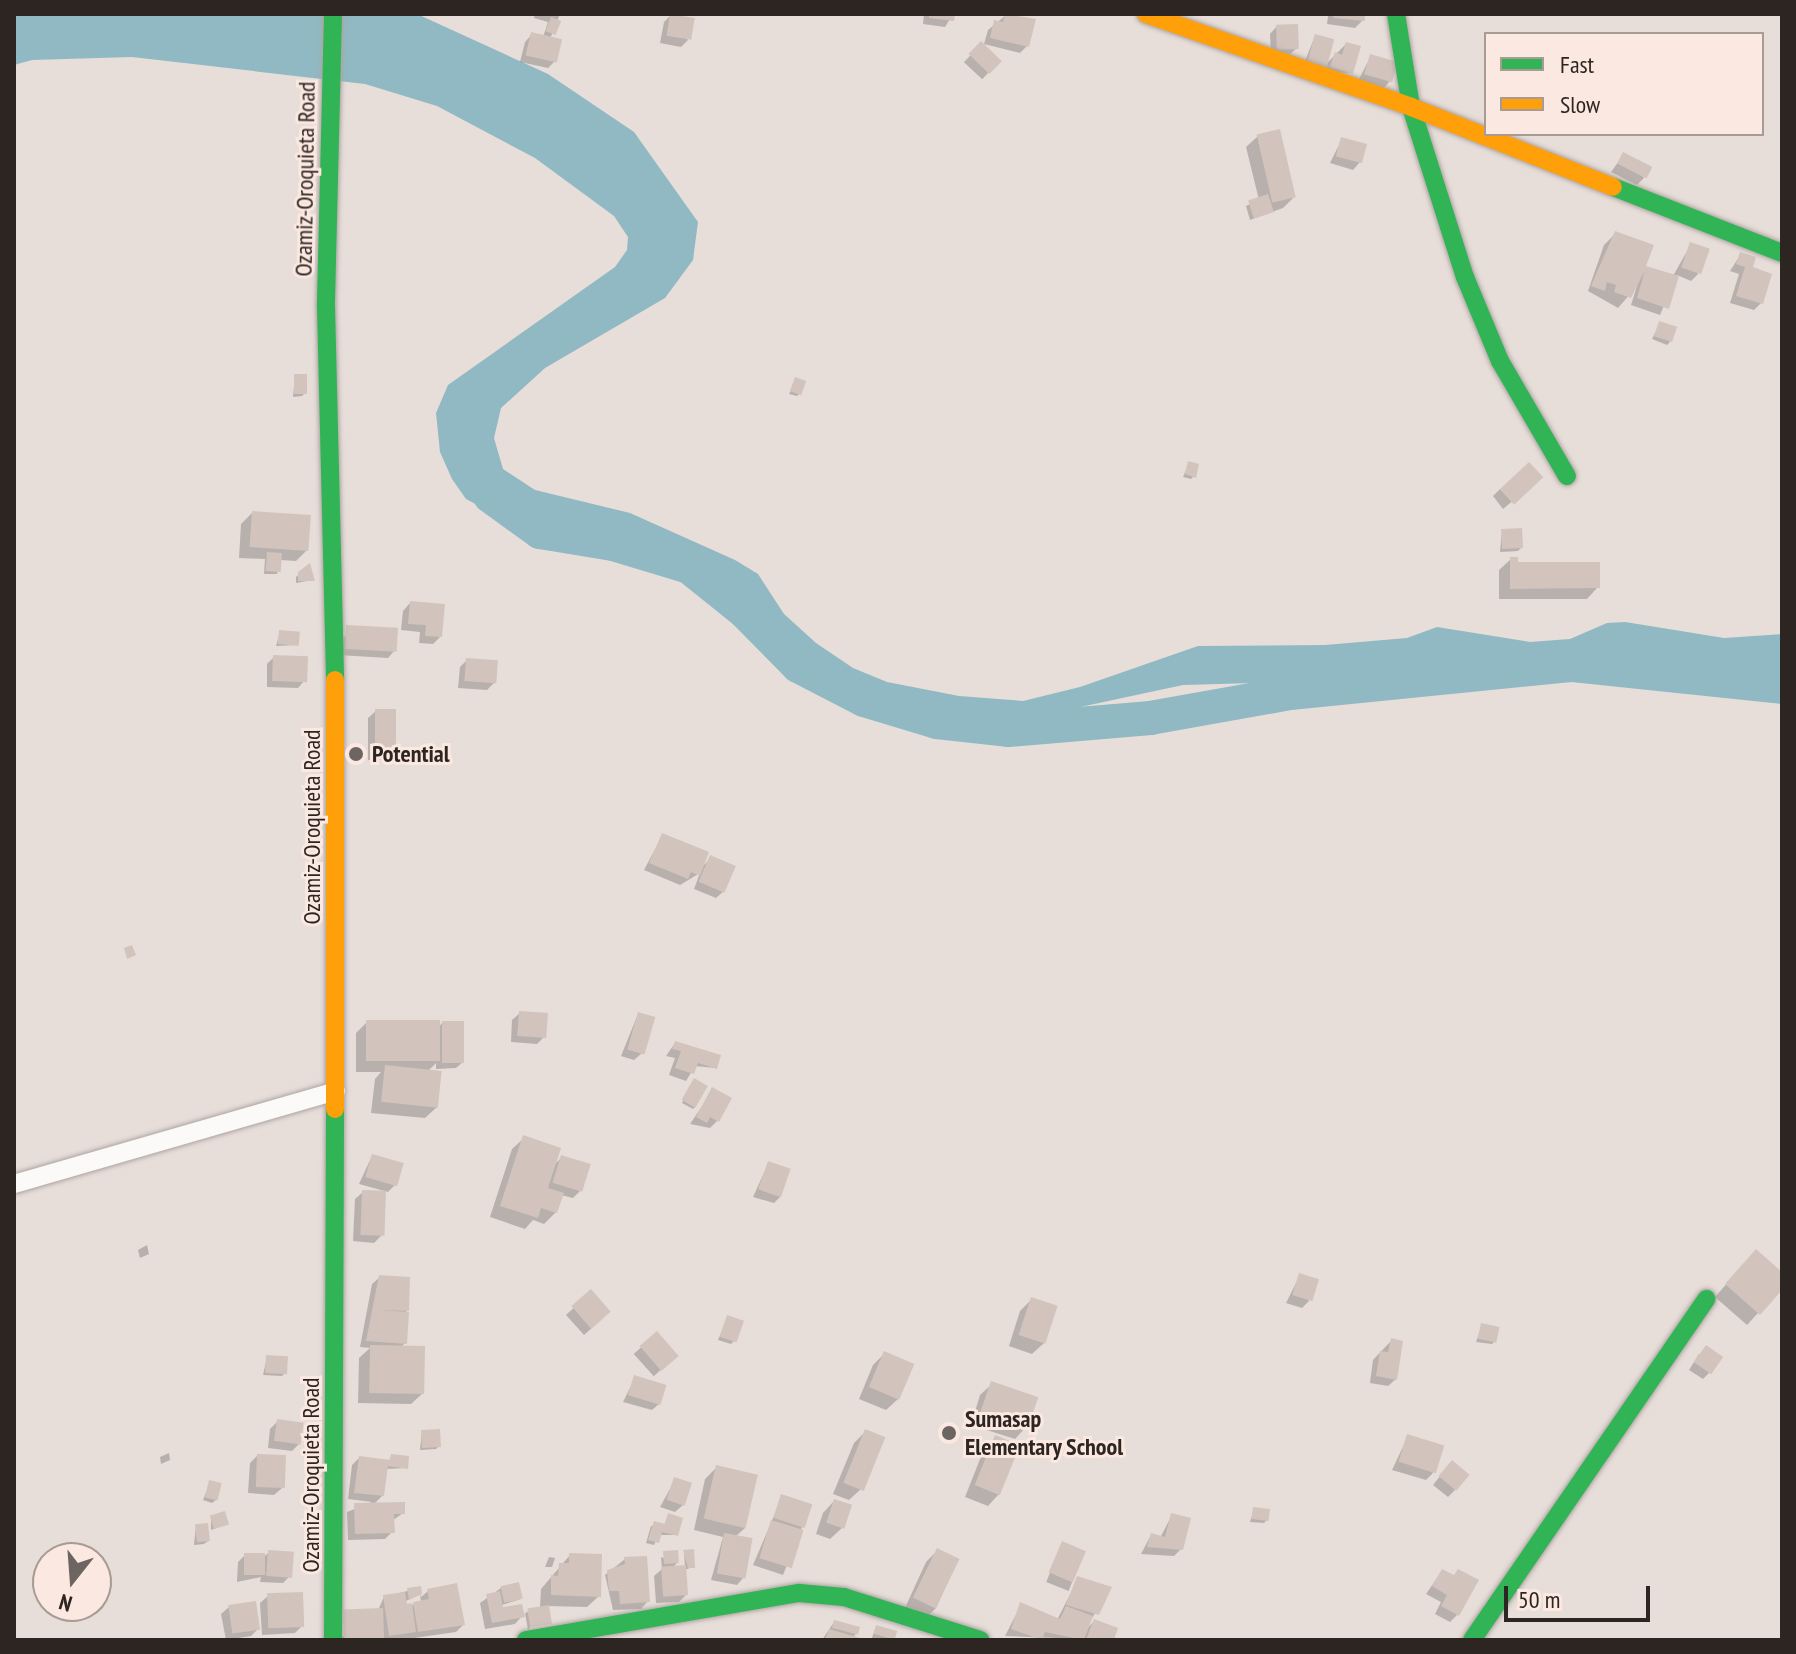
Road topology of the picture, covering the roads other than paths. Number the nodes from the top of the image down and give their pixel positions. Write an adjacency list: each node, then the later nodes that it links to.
1 (1146, 14): 4 (main road)
2 (1396, 14): 4 (main road)
3 (333, 16): 9 (main road, Ozamiz-Oroquieta Road)
4 (1411, 107): 5 (main road); 8 (main road)
5 (1484, 136)
6 (1485, 136): 7 (main road)
7 (1782, 253)
8 (1567, 476)
9 (336, 1091): 10 (street); 12 (main road, Ozamiz-Oroquieta Road)
10 (14, 1184)
11 (1706, 1299): 15 (main road)
12 (333, 1640)
13 (526, 1640): 14 (main road)
14 (980, 1640)
15 (1472, 1640)

